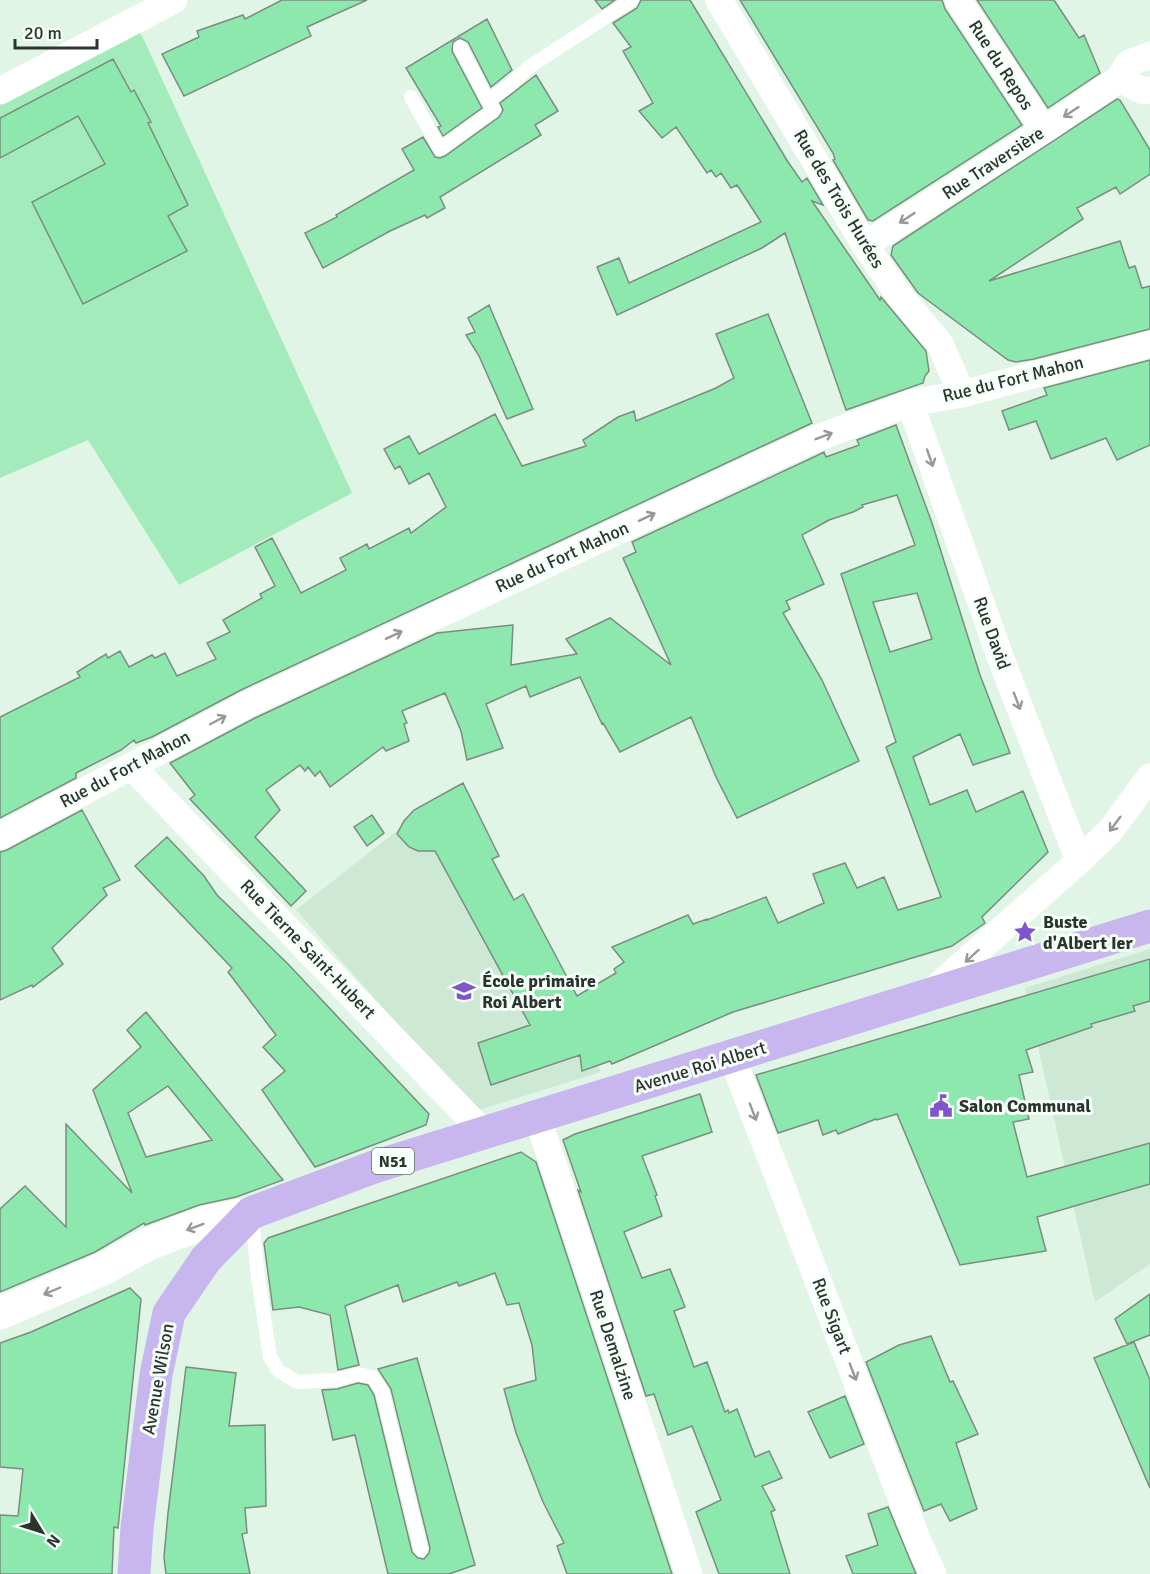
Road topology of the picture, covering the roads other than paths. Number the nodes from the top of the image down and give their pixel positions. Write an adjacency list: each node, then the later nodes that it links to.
1 (174, 0): 9 (street)
2 (632, 0): 11 (lane)
3 (719, 0): 13 (street, Rue des Trois Hurées)
4 (958, 0): 12 (street, Rue du Repos)
5 (459, 47): 11 (lane)
6 (1150, 55): 7 (street, Rue Traversière)
7 (1119, 79): 8 (street); 12 (street, Rue Traversière, one-way to 12)
8 (1150, 90)
9 (0, 91)
10 (411, 97): 11 (lane)
11 (488, 101)
12 (1044, 130): 13 (street, Rue Traversière, one-way to 13)
13 (865, 245): 15 (street, Rue des Trois Hurées)
14 (1150, 344): 15 (street, Rue du Fort Mahon)
15 (963, 394): 16 (street, Rue du Fort Mahon)
16 (910, 403): 17 (street, Rue du Fort Mahon, one-way to 16); 20 (street, Rue David, one-way to 20)
17 (131, 766): 19 (street, Rue du Fort Mahon); 25 (street, Rue Tierne Saint-Hubert)
18 (1150, 777): 20 (street, one-way to 20)
19 (0, 836)
20 (1079, 861): 22 (street, one-way to 22)
21 (1150, 926): 22 (main road, Avenue Roi Albert / N51)
22 (931, 993): 23 (main road, Avenue Roi Albert / N51)
23 (732, 1057): 24 (main road, Avenue Roi Albert / N51); 31 (street, Rue Sigart, one-way to 31)
24 (537, 1116): 25 (main road, Avenue Roi Albert / N51); 30 (street, Rue Demalzine)
25 (484, 1133): 26 (main road, Avenue Roi Albert / N51)
26 (251, 1213): 27 (street, one-way to 27); 28 (lane); 29 (main road, Avenue Wilson / N51)
27 (0, 1313)
28 (421, 1550)
29 (134, 1574)
30 (689, 1574)
31 (933, 1574)

